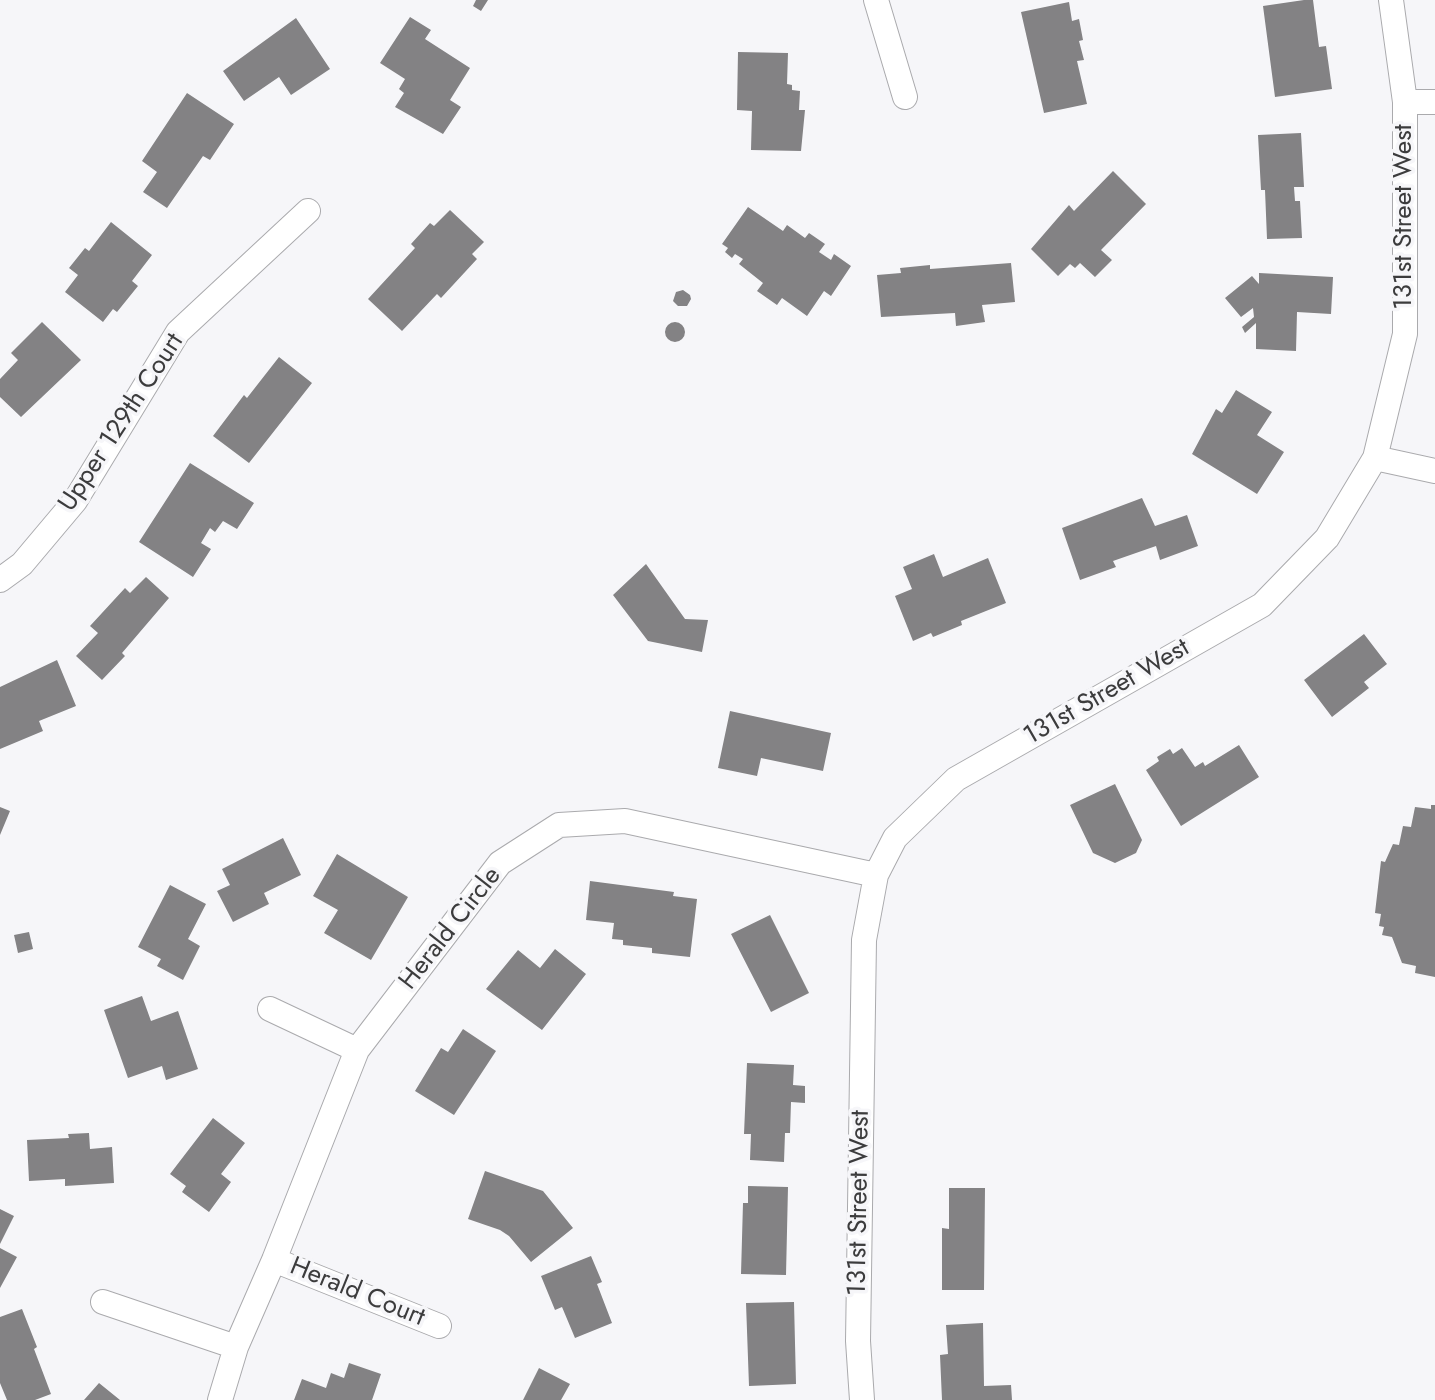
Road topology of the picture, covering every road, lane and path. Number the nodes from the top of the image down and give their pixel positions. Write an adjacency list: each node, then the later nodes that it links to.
1 (876, 0): 3 (street)
2 (1391, 0): 4 (street, 131st Street West)
3 (905, 97)
4 (1405, 102): 5 (street); 7 (street, 131st Street West)
5 (1435, 102)
6 (308, 211): 9 (street, Upper 129th Court)
7 (1375, 457): 8 (street); 10 (street, 131st Street West)
8 (1435, 471)
9 (0, 580)
10 (876, 875): 12 (street, Herald Circle); 18 (street, 131st Street West)
11 (270, 1009): 12 (street)
12 (357, 1050): 13 (street, Herald Circle)
13 (274, 1260): 15 (street, Herald Court); 16 (street, Herald Circle)
14 (103, 1302): 16 (street)
15 (439, 1326)
16 (236, 1347): 17 (street, Herald Circle)
17 (220, 1400)
18 (862, 1400)

